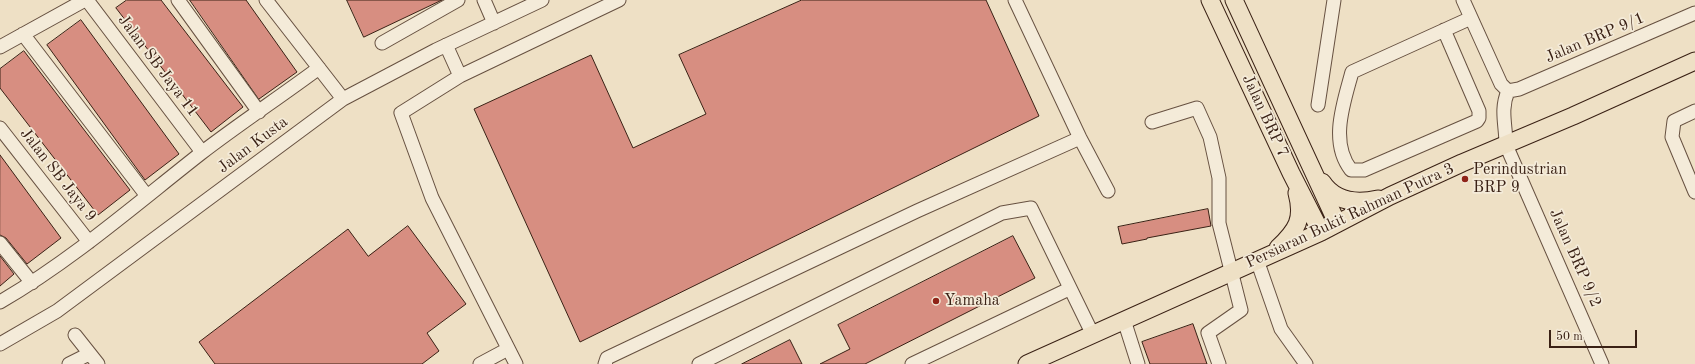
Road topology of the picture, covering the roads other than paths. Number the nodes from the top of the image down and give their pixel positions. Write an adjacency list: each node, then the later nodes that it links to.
1 (86, 0): 17 (street); 33 (street, Jalan SB Jaya 11)
2 (178, 0): 28 (street)
3 (266, 0): 22 (street)
4 (458, 0): 18 (street)
5 (484, 0): 15 (street)
6 (542, 0): 15 (street, Jalan Kusta)
7 (618, 0): 23 (street)
8 (1015, 0): 31 (street)
9 (1210, 0): 35 (main road, Jalan BRP 7)
10 (1234, 0): 34 (main road, Jalan BRP 7)
11 (1334, 0): 26 (street)
12 (1463, 0): 14 (street)
13 (1695, 13): 24 (street, Jalan BRP 9/1)
14 (1471, 18): 16 (street); 24 (street)
15 (494, 23): 19 (street, Jalan Kusta)
16 (1444, 30): 16 (street)
17 (23, 34): 20 (street); 38 (street)
18 (382, 43)
19 (446, 45): 23 (street); 25 (street, Jalan Kusta)
20 (0, 47)
21 (1695, 61): 32 (main road, Persiaran Bukit Rahman Putra 3)
22 (319, 68): 25 (street); 28 (street)
23 (460, 76): 54 (street)
24 (1508, 91): 32 (street)
25 (342, 99): 53 (street, Jalan Kusta)
26 (1318, 105)
27 (1695, 111): 37 (street)
28 (259, 112): 33 (street)
29 (1152, 122): 46 (street)
30 (0, 128): 42 (street, Jalan SB Jaya 9)
31 (1080, 138): 36 (street); 60 (street)
32 (1506, 144): 39 (main road, Persiaran Bukit Rahman Putra 3); 67 (street, Jalan BRP 9/2)
33 (202, 152): 38 (street)
34 (1306, 158): 39 (main road); 40 (main road, Jalan BRP 7)
35 (1291, 173): 41 (main road, Jalan BRP 7); 44 (main road)
36 (1108, 191)
37 (1695, 192)
38 (147, 196): 42 (street)
39 (1390, 196): 40 (main road, Persiaran Bukit Rahman Putra 3)
40 (1337, 223): 41 (main road, Persiaran Bukit Rahman Putra 3)
41 (1321, 232): 44 (main road, Persiaran Bukit Rahman Putra 3)
42 (89, 242): 47 (street)
43 (0, 243): 47 (street)
44 (1273, 253): 45 (main road, Persiaran Bukit Rahman Putra 3)
45 (1257, 260): 46 (main road, Persiaran Bukit Rahman Putra 3); 66 (street)
46 (1232, 272): 50 (main road, Persiaran Bukit Rahman Putra 3); 65 (street)
47 (32, 283): 49 (street)
48 (1069, 289): 51 (street); 61 (street); 62 (street)
49 (0, 302)
50 (1124, 320): 51 (main road, Persiaran Bukit Rahman Putra 3); 64 (street)
51 (1093, 335): 63 (main road, Persiaran Bukit Rahman Putra 3)
52 (75, 336): 55 (street)
53 (0, 344)
54 (508, 348): 58 (street); 59 (street)
55 (89, 354): 56 (street); 57 (street)
56 (69, 364)
57 (98, 364)
58 (480, 364)
59 (516, 364)
60 (605, 364)
61 (699, 364)
62 (912, 364)
63 (1027, 364)
64 (1138, 364)
65 (1219, 364)
66 (1306, 364)
67 (1602, 364)

